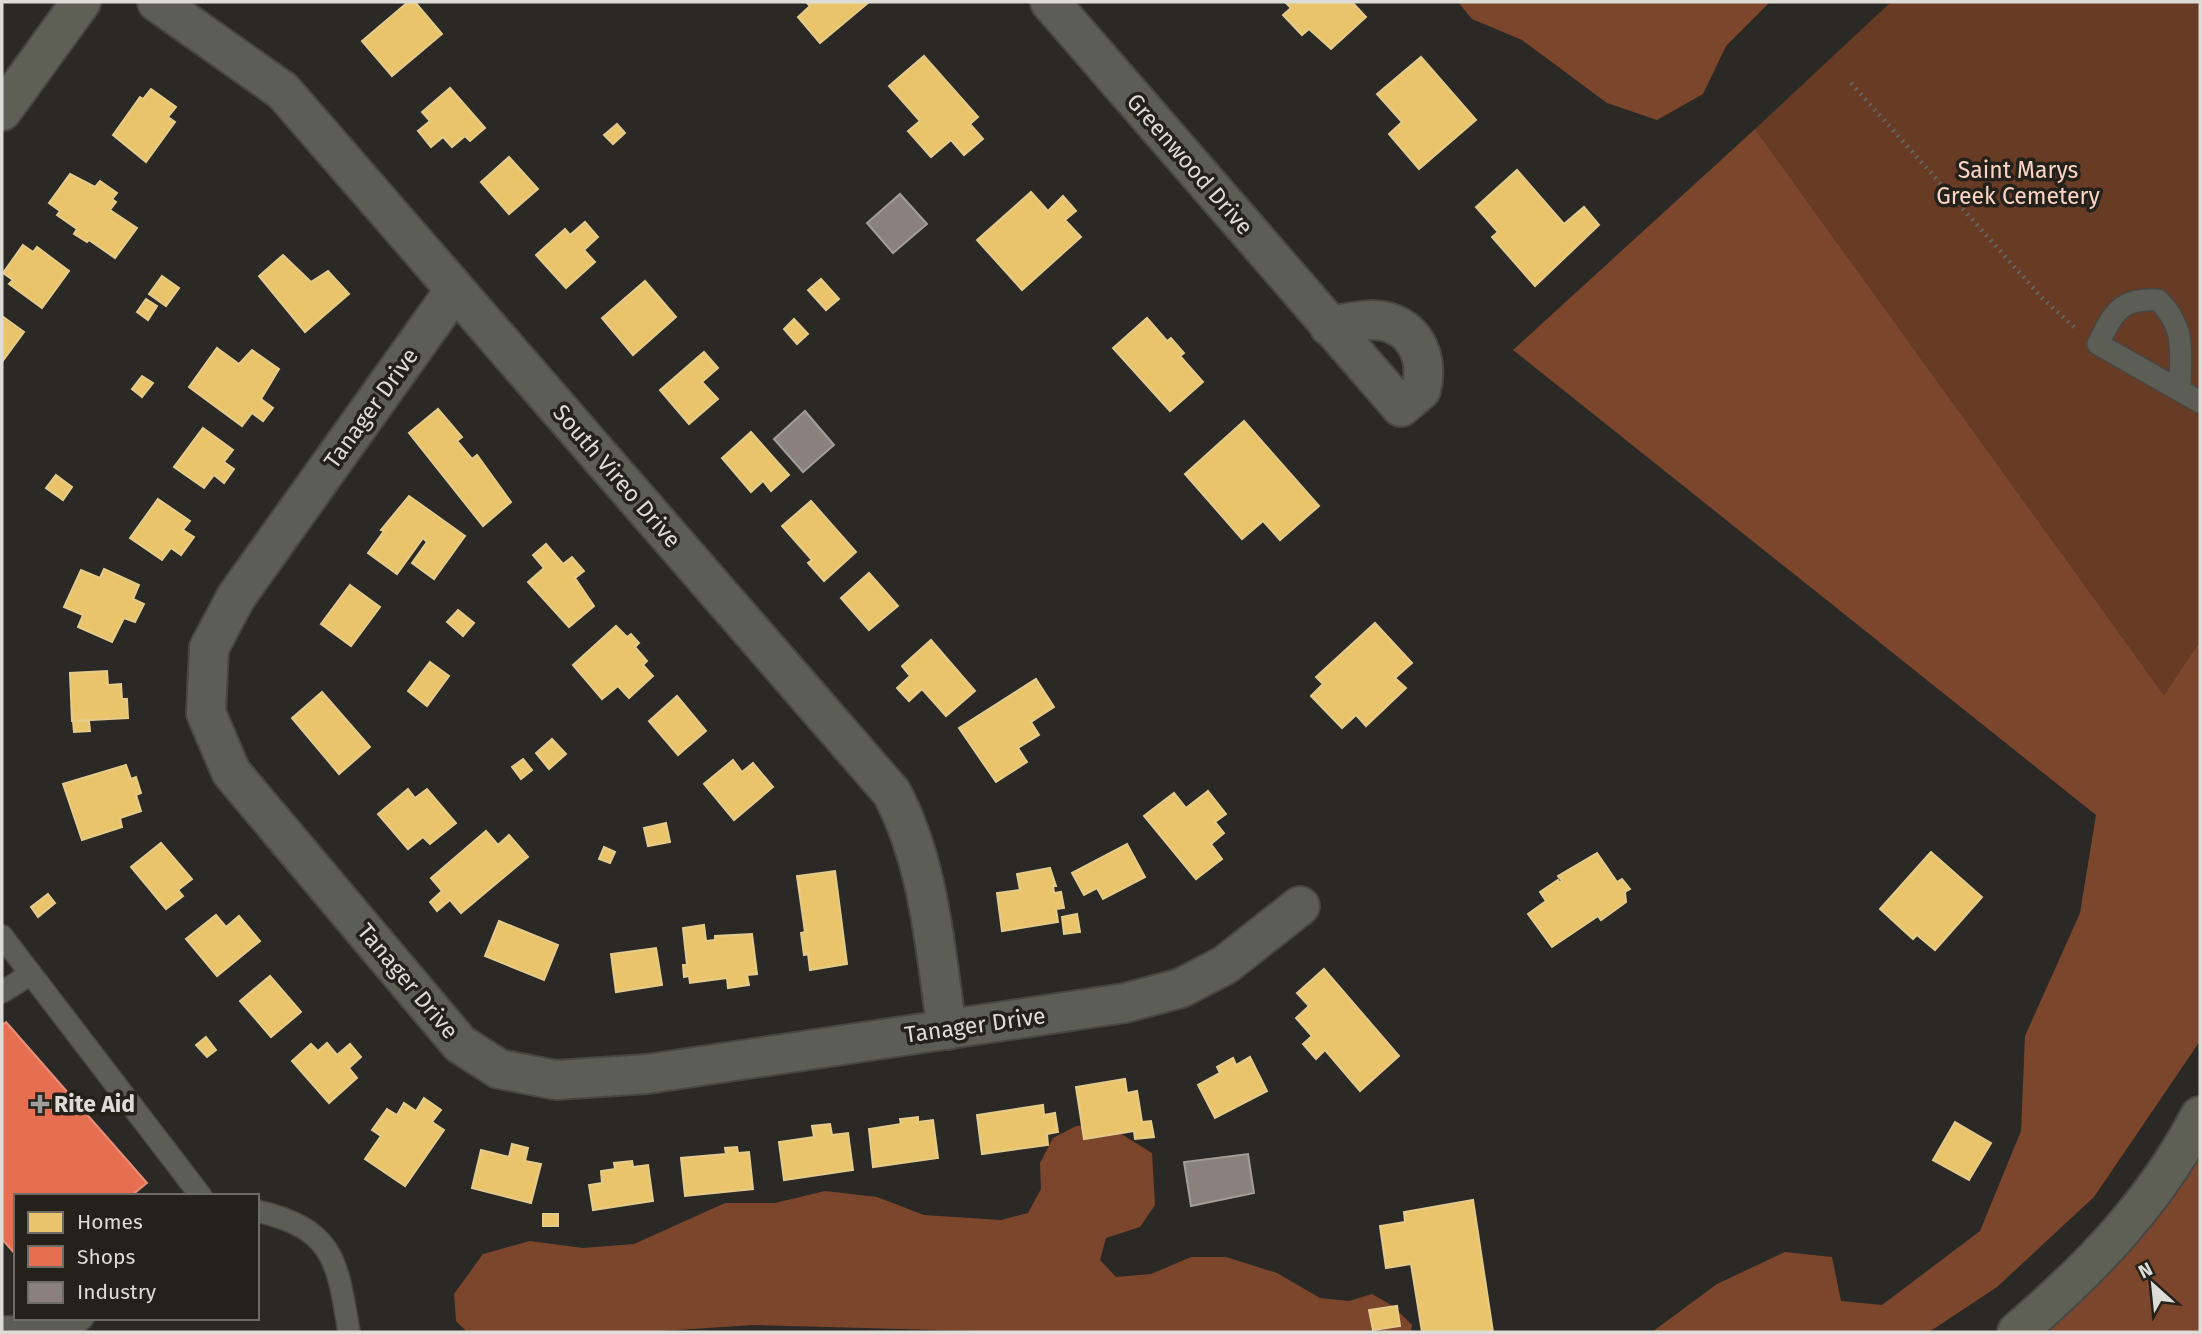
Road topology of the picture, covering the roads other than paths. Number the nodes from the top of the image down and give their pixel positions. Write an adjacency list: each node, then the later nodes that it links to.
1 (81, 2): 4 (street)
2 (157, 2): 5 (street, South Vireo Drive)
3 (1050, 2): 6 (street, Greenwood Drive)
4 (2, 111)
5 (455, 290): 13 (street, South Vireo Drive); 13 (street, Tanager Drive)
6 (1329, 326)
7 (2180, 390): 7 (lane); 8 (lane)
8 (2200, 402)
9 (1300, 906): 13 (street, Tanager Drive)
10 (2, 936): 11 (lane)
11 (31, 974): 12 (lane); 15 (lane)
12 (2, 992)
13 (947, 1030)
14 (2200, 1116): 20 (street)
15 (199, 1194)
16 (259, 1211): 19 (lane)
17 (81, 1320): 18 (lane)
18 (2, 1327)
19 (349, 1332)
20 (2017, 1332)

